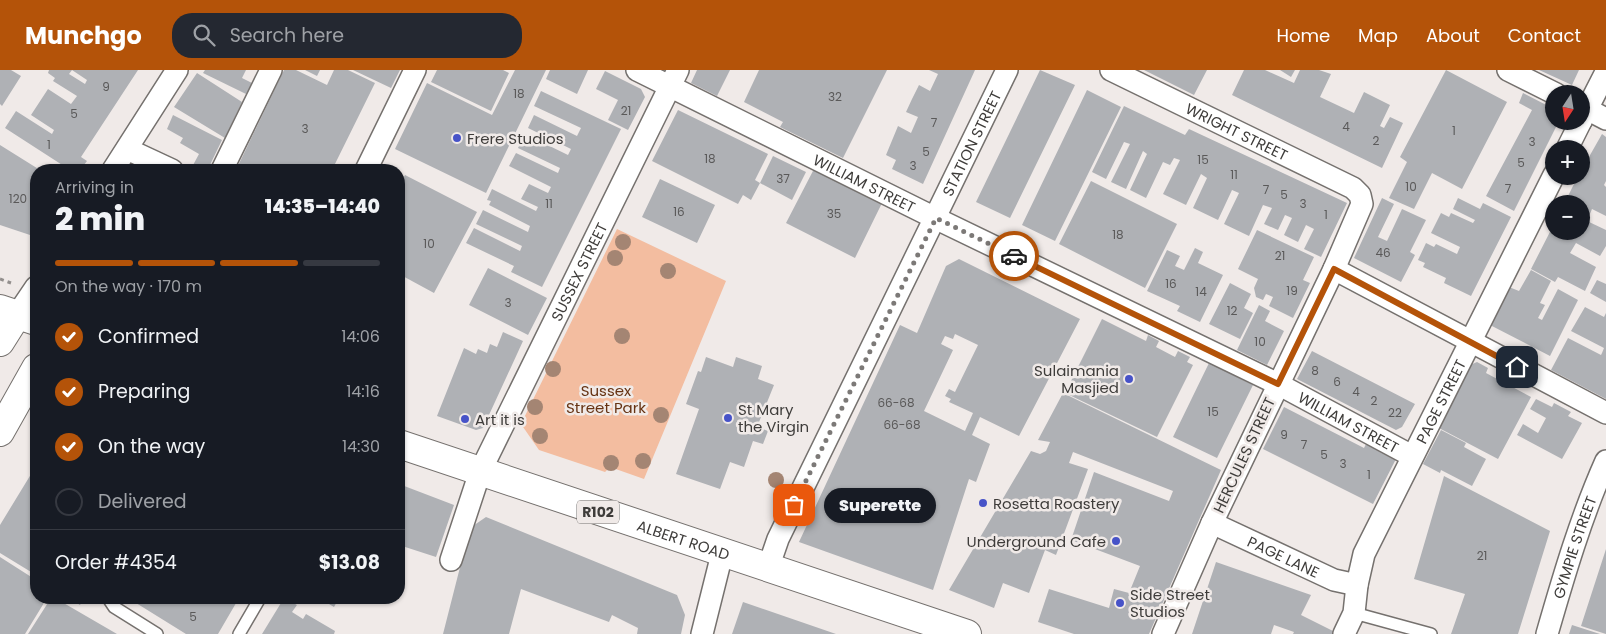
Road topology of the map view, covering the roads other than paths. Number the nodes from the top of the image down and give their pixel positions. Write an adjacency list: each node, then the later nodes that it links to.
1 (177, 70): 14 (street)
2 (271, 70): 17 (street)
3 (415, 70): 18 (street)
4 (637, 70): 9 (street, WILLIAM STREET)
5 (1007, 70): 21 (street, STATION STREET)
6 (1111, 70): 20 (street, WRIGHT STREET)
7 (1508, 70): 10 (street)
8 (1606, 72): 11 (street)
9 (674, 78): 21 (street, WILLIAM STREET); 34 (street, SUSSEX STREET)
10 (1545, 88)
11 (1590, 101)
12 (1590, 116): 13 (street)
13 (1606, 119)
14 (127, 149): 15 (street); 16 (street)
15 (117, 164)
16 (159, 164)
17 (225, 164)
18 (369, 164)
19 (1549, 185): 26 (street, PAGE STREET)
20 (1360, 195): 22 (street, HERCULES STREET)
21 (936, 218): 28 (street, WILLIAM STREET); 38 (street, STATION STREET)
22 (1334, 269): 26 (street); 28 (street, HERCULES STREET)
23 (30, 296): 24 (street)
24 (18, 315): 25 (main road)
25 (0, 342)
26 (1469, 342): 29 (street); 32 (street, PAGE STREET)
27 (30, 379): 30 (main road)
28 (1278, 384): 32 (street, WILLIAM STREET); 35 (street, HERCULES STREET)
29 (1606, 413)
30 (0, 432)
31 (405, 446): 34 (main road, ALBERT ROAD / R102)
32 (1412, 456): 39 (street, PAGE STREET)
33 (1606, 461): 50 (street, GYMPIE STREET)
34 (480, 472): 36 (main road, ALBERT ROAD / R102); 37 (street, SUSSEX STREET)
35 (1212, 523): 39 (street, PAGE LANE); 47 (street, HERCULES STREET)
36 (722, 554): 38 (main road, ALBERT ROAD / R102); 45 (street)
37 (451, 560)
38 (768, 568): 46 (main road, ALBERT ROAD / R102)
39 (1357, 585): 42 (street, PAGE STREET)
40 (114, 604): 43 (lane)
41 (256, 604): 44 (lane)
42 (1354, 613): 48 (street, PAGE STREET); 49 (lane)
43 (157, 634)
44 (239, 634)
45 (702, 634)
46 (967, 634)
47 (1163, 634)
48 (1344, 634)
49 (1430, 634)
50 (1547, 634)

